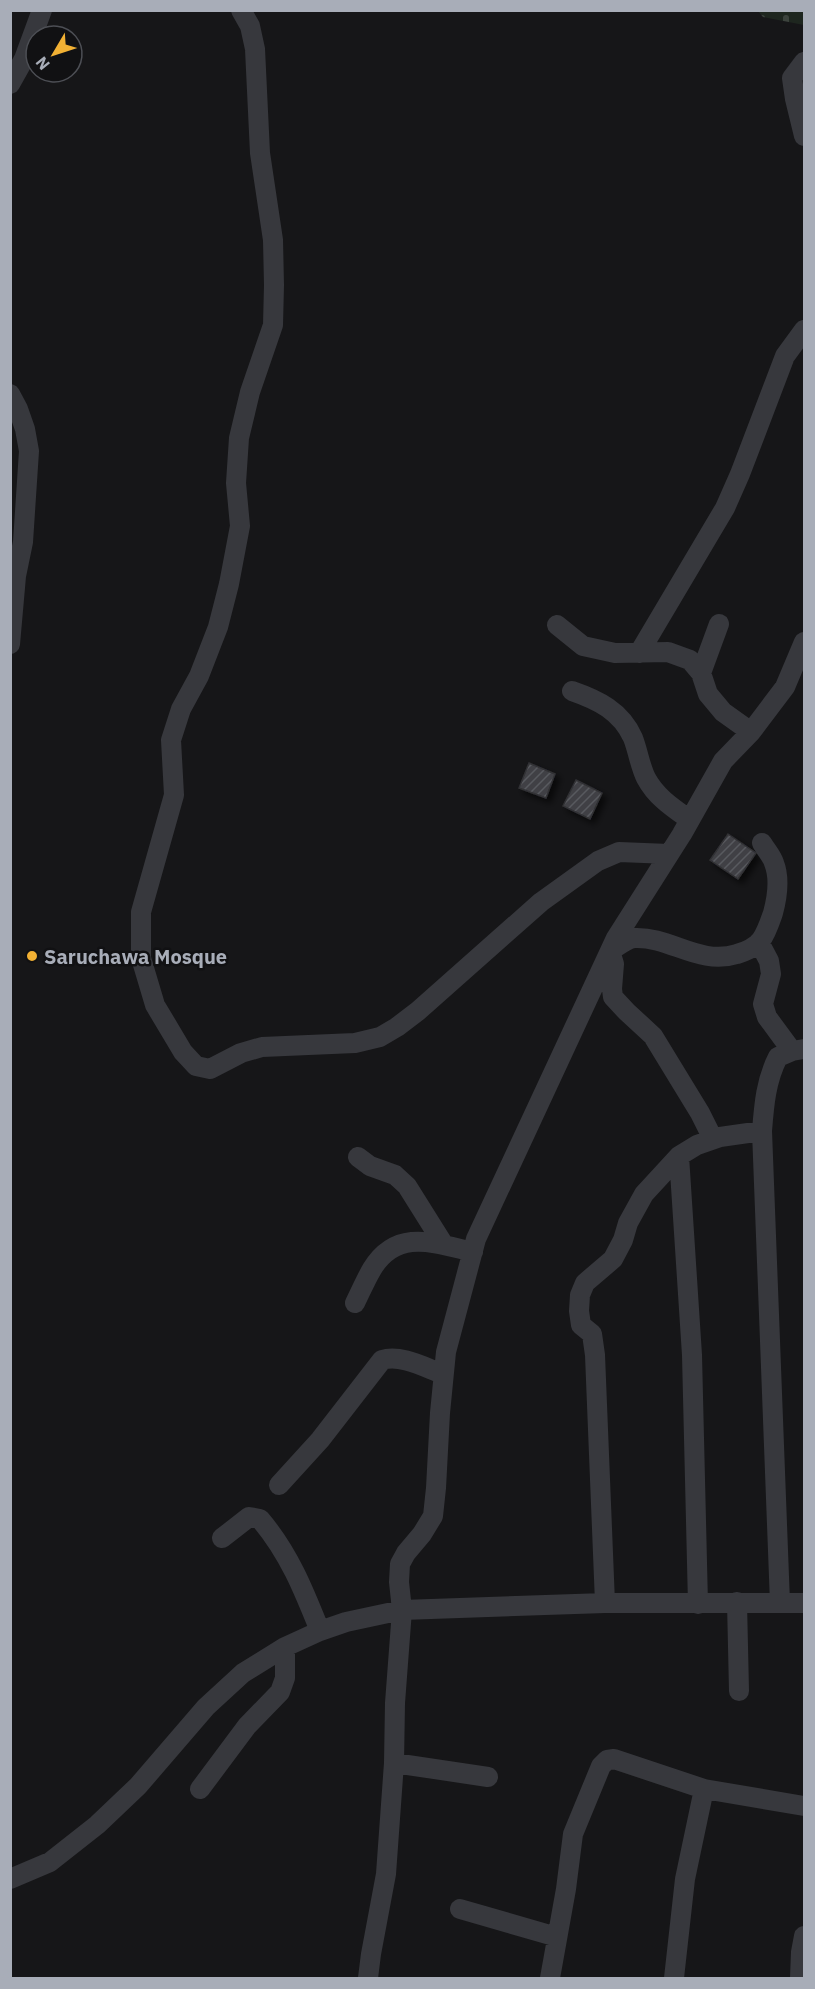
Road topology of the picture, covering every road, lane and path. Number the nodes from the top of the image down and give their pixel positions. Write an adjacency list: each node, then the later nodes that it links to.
1 (42, 10): 4 (street)
2 (241, 10): 20 (street)
3 (804, 62): 5 (street)
4 (10, 84)
5 (804, 136)
6 (804, 330): 14 (street)
7 (10, 394): 9 (street)
8 (10, 464): 9 (street)
9 (27, 488): 13 (street)
10 (719, 624): 15 (street)
11 (557, 625): 14 (street)
12 (804, 642): 17 (street)
13 (10, 644)
14 (639, 652): 15 (street)
15 (701, 673): 17 (street)
16 (572, 691): 18 (street)
17 (751, 732): 18 (street)
18 (690, 820): 20 (street)
19 (762, 843): 21 (street)
20 (669, 854): 22 (street)
21 (759, 942): 22 (street); 23 (street)
22 (610, 951): 25 (street); 29 (street)
23 (798, 1050): 24 (street)
24 (762, 1131): 25 (street); 36 (street)
25 (714, 1139): 27 (street)
26 (358, 1156): 28 (street)
27 (679, 1156): 35 (street); 38 (street)
28 (444, 1245): 29 (street); 30 (street)
29 (473, 1252): 31 (street)
30 (355, 1302)
31 (443, 1374): 32 (street); 39 (street)
32 (279, 1485)
33 (222, 1538): 40 (street)
34 (736, 1602): 36 (street); 38 (street); 42 (street)
35 (605, 1603): 38 (street); 39 (street)
36 (780, 1603): 37 (street)
37 (804, 1603)
38 (698, 1604)
39 (402, 1610): 40 (street); 43 (street)
40 (320, 1631): 41 (street)
41 (285, 1647): 45 (street); 48 (street)
42 (739, 1691)
43 (394, 1763): 44 (street); 52 (street)
44 (488, 1777)
45 (200, 1789)
46 (704, 1789): 47 (street); 51 (street); 54 (street)
47 (804, 1806)
48 (10, 1879)
49 (460, 1909): 51 (street)
50 (804, 1936): 55 (street)
51 (557, 1937): 53 (street)
52 (368, 1978)
53 (550, 1978)
54 (674, 1978)
55 (800, 1978)

